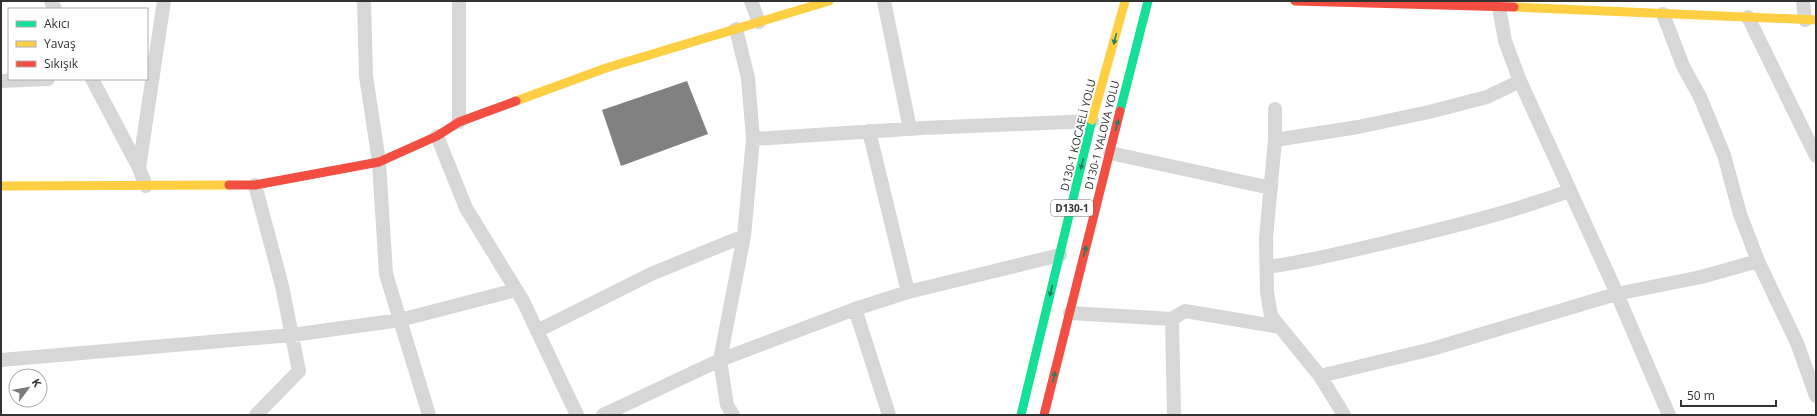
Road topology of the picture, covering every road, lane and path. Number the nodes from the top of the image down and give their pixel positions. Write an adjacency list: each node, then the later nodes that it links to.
1 (164, 1): 35 (street)
2 (364, 1): 34 (street)
3 (459, 1): 26 (street)
4 (751, 1): 18 (street)
5 (828, 1): 18 (main road)
6 (884, 1): 27 (street)
7 (1125, 1): 25 (main road, D130-1 KOCAELİ YOLU / D130-1, one-way to 25)
8 (1148, 1): 32 (main road, D130-1 YALOVA YOLU / D130-1, one-way to 8)
9 (1295, 1): 11 (main road)
10 (1804, 1): 17 (street)
11 (1406, 2): 13 (main road)
12 (1551, 5): 13 (main road); 14 (main road)
13 (1499, 7): 23 (street)
14 (1625, 7): 15 (main road)
15 (1663, 14): 16 (main road); 43 (street)
16 (1748, 17): 17 (main road); 33 (street)
17 (1811, 20)
18 (759, 22): 19 (main road)
19 (736, 29): 26 (main road); 30 (street)
20 (24, 80): 22 (street)
21 (93, 80): 35 (street)
22 (1, 81)
23 (1520, 81): 31 (street); 40 (street)
24 (1275, 109): 31 (street)
25 (1092, 121): 27 (street); 42 (main road, D130-1 KOCAELİ YOLU / D130-1, one-way to 42)
26 (459, 122): 29 (main road)
27 (910, 129): 28 (street)
28 (869, 131): 30 (street); 46 (street)
29 (437, 136): 34 (main road); 45 (street)
30 (753, 139): 41 (street)
31 (1275, 140): 39 (street)
32 (1110, 153): 39 (street); 49 (main road, D130-1 YALOVA YOLU / D130-1, one-way to 32)
33 (1816, 156)
34 (379, 162): 36 (main road); 51 (street)
35 (139, 168): 38 (street)
36 (255, 185): 38 (main road); 54 (street)
37 (1, 186): 38 (main road)
38 (146, 186)
39 (1270, 188): 44 (street)
40 (1569, 192): 44 (street); 47 (street)
41 (744, 236): 53 (street); 56 (street)
42 (1060, 254): 46 (street); 65 (main road, D130-1 KOCAELİ YOLU / D130-1, one-way to 65)
43 (1758, 262): 47 (street); 58 (street)
44 (1267, 267): 52 (street)
45 (516, 290): 51 (street); 53 (street)
46 (908, 292): 48 (street)
47 (1616, 294): 57 (street); 69 (street)
48 (855, 309): 56 (street); 64 (street)
49 (1070, 313): 50 (street); 66 (main road, D130-1 YALOVA YOLU / D130-1, one-way to 49)
50 (1172, 319): 52 (street); 67 (street)
51 (400, 320): 54 (street); 60 (street)
52 (1280, 327): 57 (street)
53 (537, 331): 61 (street)
54 (292, 335): 55 (street); 59 (street)
55 (1, 360)
56 (720, 360): 62 (street); 63 (street)
57 (1320, 376): 68 (street)
58 (1816, 396)
59 (256, 415)
60 (429, 415)
61 (577, 415)
62 (603, 415)
63 (733, 415)
64 (889, 415)
65 (1021, 415)
66 (1044, 415)
67 (1174, 415)
68 (1344, 415)
69 (1669, 415)

